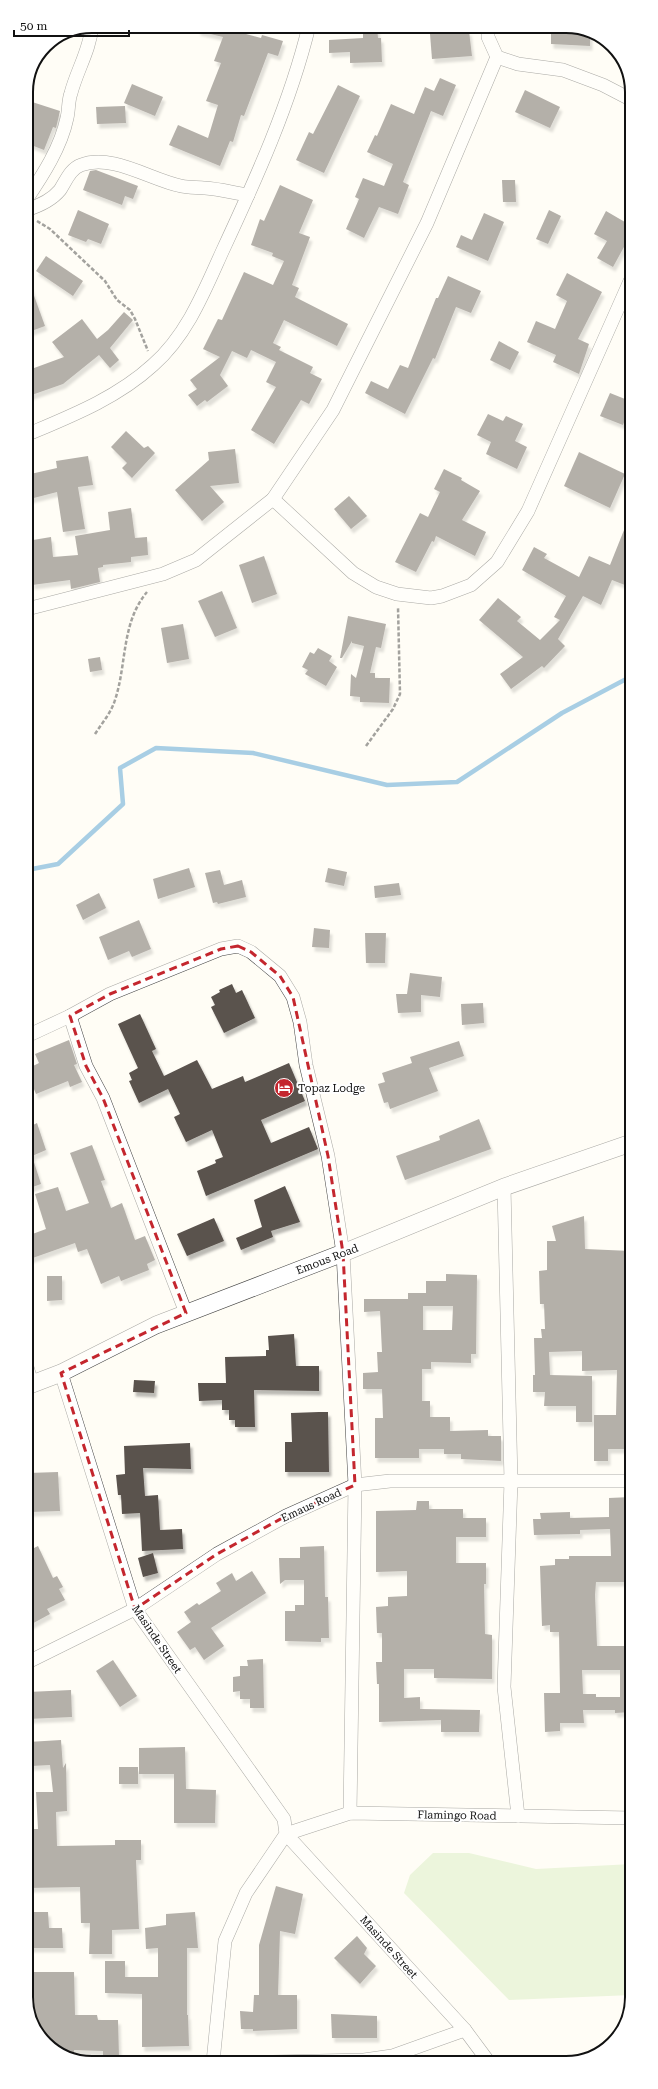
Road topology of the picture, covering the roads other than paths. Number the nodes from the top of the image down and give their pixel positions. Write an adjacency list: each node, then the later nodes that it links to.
1 (91, 33): 6 (street)
2 (308, 33): 7 (street)
3 (488, 33): 4 (street)
4 (498, 57): 5 (street); 11 (street)
5 (625, 96)
6 (33, 190)
7 (248, 195): 8 (street); 10 (street)
8 (33, 210)
9 (625, 292): 11 (street)
10 (33, 432)
11 (273, 499): 12 (street)
12 (33, 607)
13 (70, 1016): 14 (street); 17 (street); 18 (street)
14 (33, 1033)
15 (625, 1145): 16 (street, Emous Road)
16 (504, 1187): 17 (street, Emous Road); 21 (street)
17 (343, 1253): 18 (street, Emous Road); 23 (street)
18 (186, 1314): 19 (street, Emous Road)
19 (61, 1373): 20 (street, Emous Road); 24 (street, Masinde Street)
20 (33, 1384)
21 (511, 1481): 22 (street, Emaus Road); 23 (street, Emaus Road); 27 (street)
22 (625, 1481)
23 (355, 1485): 24 (street, Emaus Road); 26 (street)
24 (135, 1609): 25 (street, Emaus Road); 29 (street, Masinde Street)
25 (33, 1660)
26 (350, 1813): 27 (street, Flamingo Road); 29 (street, Flamingo Road)
27 (518, 1816): 28 (street, Flamingo Road)
28 (625, 1818)
29 (286, 1834): 30 (street, Masinde Street); 31 (street)
30 (465, 2030): 32 (street); 33 (street, Masinde Street)
31 (214, 2056)
32 (392, 2056)
33 (484, 2056)

